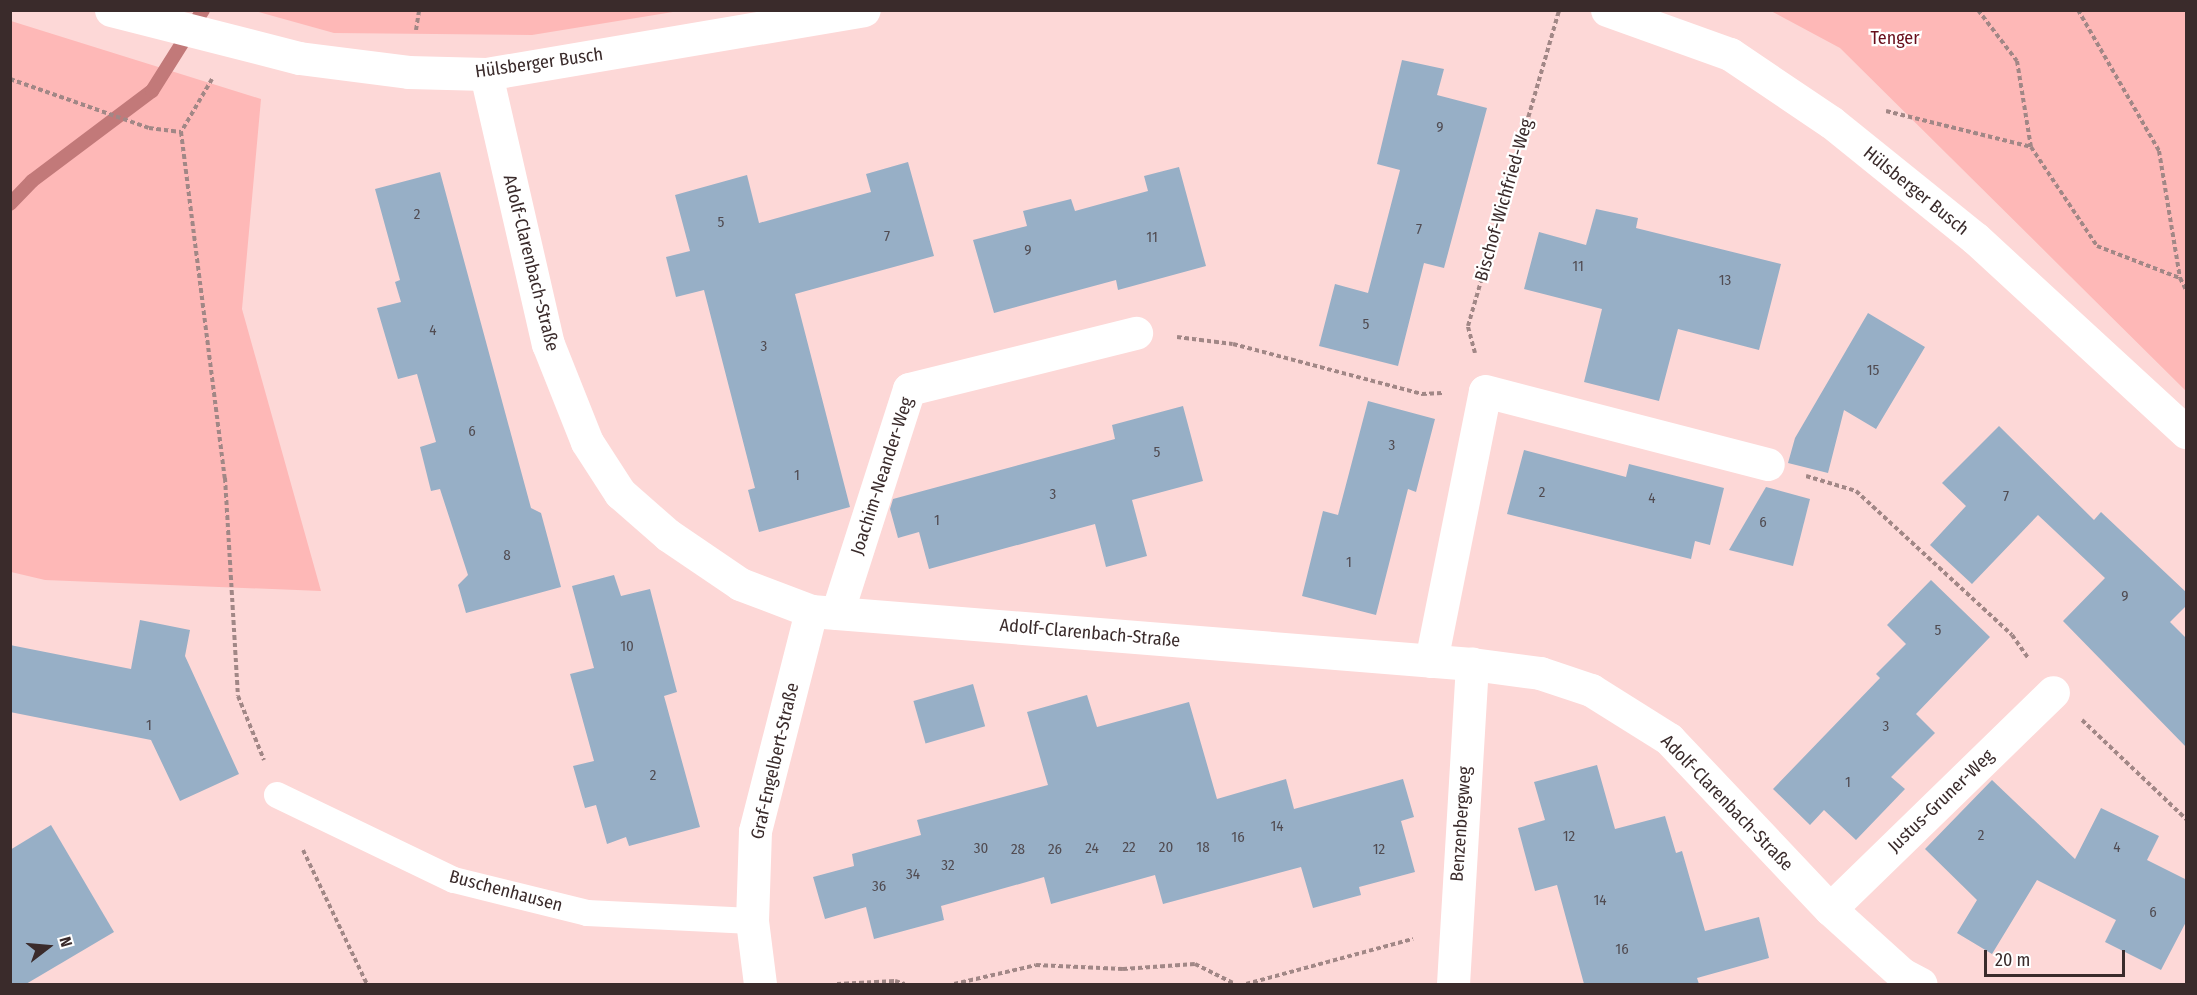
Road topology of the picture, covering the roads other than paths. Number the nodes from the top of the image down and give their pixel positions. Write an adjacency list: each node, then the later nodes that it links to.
1 (864, 10): 4 (street, Hülsberger Busch)
2 (1607, 10): 6 (street, Hülsberger Busch)
3 (118, 14): 4 (street, Hülsberger Busch)
4 (486, 74): 8 (street, Adolf-Clarenbach-Straße)
5 (1136, 333): 8 (street, Joachim-Neander-Weg)
6 (2187, 432)
7 (1768, 464): 9 (street)
8 (824, 612): 9 (street, Adolf-Clarenbach-Straße); 14 (street, Graf-Engelbert-Straße)
9 (1431, 661): 10 (street, Adolf-Clarenbach-Straße)
10 (1472, 664): 13 (street, Adolf-Clarenbach-Straße); 17 (street, Benzenbergweg)
11 (2053, 692): 13 (street, Justus-Gruner-Weg)
12 (277, 795): 14 (lane, Buschenhausen)
13 (1830, 909): 15 (street, Adolf-Clarenbach-Straße)
14 (752, 921): 16 (street, Graf-Engelbert-Straße)
15 (1906, 981)
16 (760, 984)
17 (1453, 984)

